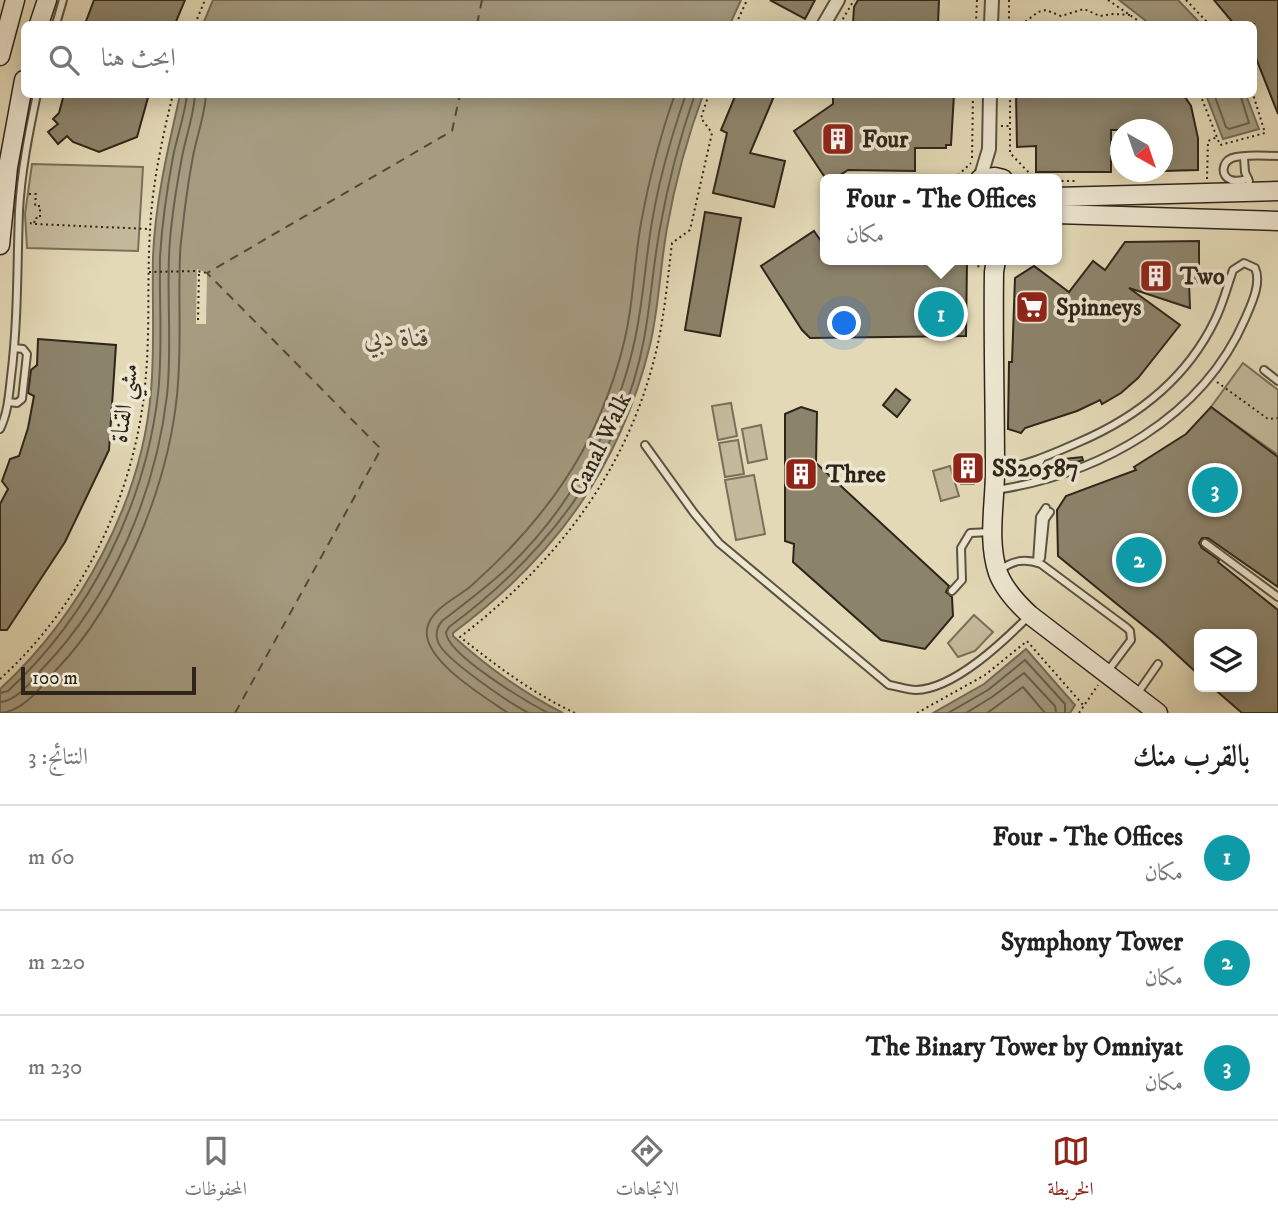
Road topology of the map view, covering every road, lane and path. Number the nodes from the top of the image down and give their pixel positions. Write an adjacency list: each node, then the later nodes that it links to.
1 (15, 0): 26 (street)
2 (47, 0): 14 (street)
3 (63, 0): 15 (lane)
4 (205, 0): 16 (path)
5 (747, 0): 17 (path)
6 (838, 0): 18 (street)
7 (853, 0): 19 (path)
8 (977, 0): 20 (path)
9 (992, 0): 21 (street)
10 (1009, 0): 22 (path)
11 (1108, 0): 13 (path)
12 (1186, 0): 25 (path)
13 (1132, 15): 23 (path); 24 (path)
14 (40, 21)
15 (57, 21)
16 (196, 21)
17 (737, 21)
18 (826, 21)
19 (842, 21)
20 (976, 21)
21 (991, 21)
22 (1009, 21)
23 (1026, 21)
24 (1139, 21)
25 (1206, 21)
26 (0, 56)
27 (24, 98): 35 (street)
28 (35, 98): 35 (lane)
29 (172, 98): 52 (path, مشي القناة)
30 (708, 98): 86 (path, Canal Walk)
31 (973, 98): 41 (path)
32 (990, 98): 42 (street)
33 (1202, 98): 37 (path)
34 (1254, 98): 37 (path)
35 (24, 121): 44 (street); 59 (lane)
36 (1010, 126): 43 (path)
37 (1217, 137): 38 (path)
38 (1208, 141)
39 (1278, 156): 40 (lane)
40 (1244, 158): 45 (lane); 45 (lane)
41 (959, 174)
42 (990, 174)
43 (1030, 174)
44 (3, 185): 53 (street)
45 (1262, 187): 47 (street)
46 (27, 194): 51 (path)
47 (1062, 197)
48 (1062, 214): 49 (street)
49 (1278, 221)
50 (25, 223): 51 (path)
51 (34, 224): 52 (path)
52 (150, 229): 56 (path, مشي القناة)
53 (0, 245)
54 (993, 265): 68 (street)
55 (198, 271): 56 (path); 57 (path); 58 (path)
56 (148, 272): 83 (path, مشي القناة)
57 (207, 273)
58 (198, 320)
59 (14, 348): 63 (lane); 63 (lane)
60 (1264, 370): 62 (lane)
61 (1210, 377): 64 (path); 67 (lane); 69 (lane)
62 (1278, 381)
63 (8, 402): 65 (lane)
64 (1278, 418)
65 (0, 429)
66 (645, 445): 80 (lane)
67 (1043, 459): 68 (lane); 69 (lane)
68 (995, 470): 70 (street)
69 (1047, 478): 70 (lane)
70 (995, 490): 72 (street)
71 (1048, 510): 76 (lane)
72 (993, 532): 74 (street); 78 (lane)
73 (1205, 543): 79 (lane)
74 (993, 551): 75 (lane); 77 (street)
75 (1016, 561): 76 (lane); 77 (lane)
76 (1039, 563): 82 (lane)
77 (998, 573): 80 (street)
78 (952, 591)
79 (1278, 597)
80 (1030, 615): 82 (street)
81 (1158, 663): 84 (lane)
82 (1106, 674): 84 (street); 85 (path)
83 (0, 679)
84 (1136, 696): 89 (street)
85 (1084, 706): 87 (path); 88 (path)
86 (575, 713)
87 (917, 713)
88 (1079, 713)
89 (1158, 713)

